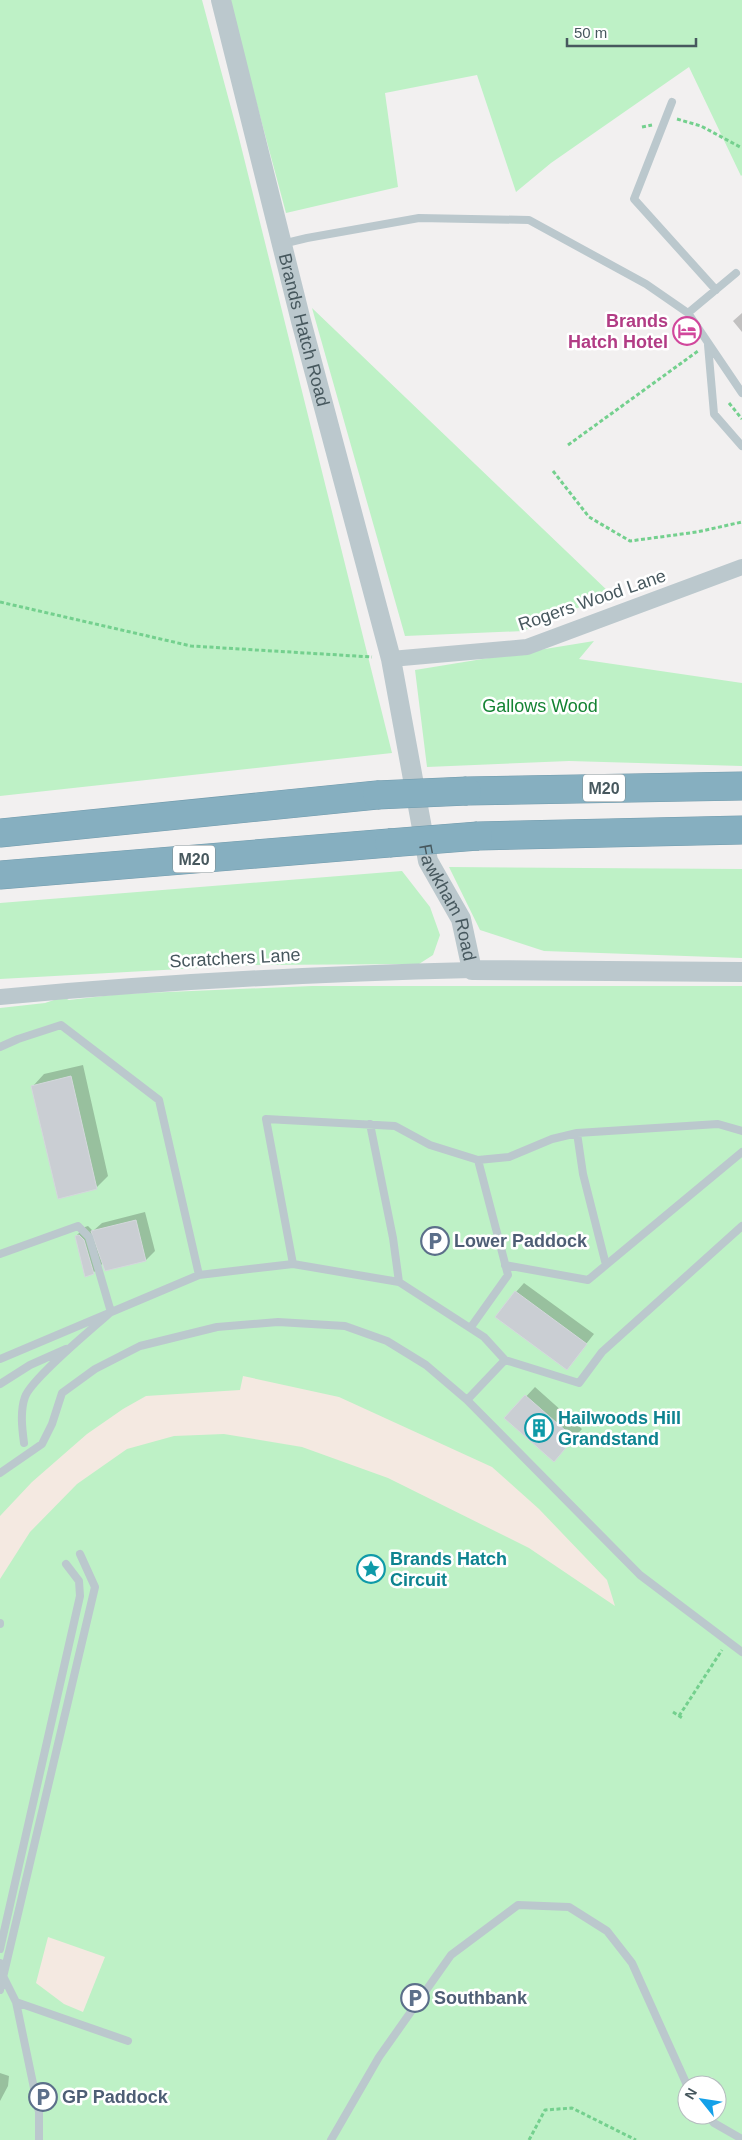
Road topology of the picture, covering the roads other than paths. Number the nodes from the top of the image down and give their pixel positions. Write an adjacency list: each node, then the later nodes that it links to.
1 (221, 0): 3 (street, Brands Hatch Road)
2 (672, 102): 5 (lane)
3 (282, 244): 6 (lane); 11 (street, Brands Hatch Road)
4 (736, 273): 5 (lane)
5 (716, 290): 6 (lane)
6 (688, 313): 7 (lane)
7 (708, 343): 8 (lane); 9 (lane)
8 (742, 393)
9 (742, 446)
10 (742, 567): 11 (street, Rogers Wood Lane)
11 (391, 659): 16 (street, Fawkham Road)
12 (742, 786): 14 (highway, M20, bridge)
13 (742, 830): 15 (highway, M20, bridge)
14 (0, 833)
15 (0, 875)
16 (472, 970): 17 (street, Fawkham Road); 18 (street, Scratchers Lane)
17 (742, 972)
18 (0, 997)
19 (0, 1047): 30 (lane)
20 (370, 1124): 24 (lane); 27 (lane); 31 (lane)
21 (742, 1131): 22 (lane)
22 (577, 1134): 24 (lane); 29 (lane)
23 (742, 1152): 29 (lane)
24 (478, 1160): 28 (lane)
25 (742, 1226): 36 (lane)
26 (0, 1254): 32 (lane)
27 (293, 1264): 30 (lane); 31 (lane)
28 (505, 1265): 29 (lane); 33 (lane)
29 (606, 1265)
30 (199, 1275): 32 (lane)
31 (399, 1282): 33 (lane)
32 (111, 1312): 34 (lane); 35 (lane)
33 (470, 1327): 36 (lane)
34 (73, 1346): 37 (lane); 39 (lane)
35 (0, 1358)
36 (505, 1360): 38 (lane)
37 (0, 1384)
38 (468, 1400): 40 (lane); 43 (lane)
39 (24, 1443)
40 (0, 1473)
41 (80, 1554): 46 (lane)
42 (66, 1564): 44 (lane)
43 (742, 1652)
44 (0, 1949)
45 (0, 1964): 46 (lane)
46 (4, 1978): 47 (lane); 48 (lane)
47 (0, 1990)
48 (16, 2002): 49 (lane); 53 (lane)
49 (128, 2041)
50 (682, 2075): 54 (lane)
51 (718, 2125): 52 (lane)
52 (742, 2139)
53 (39, 2140)
54 (331, 2140)

